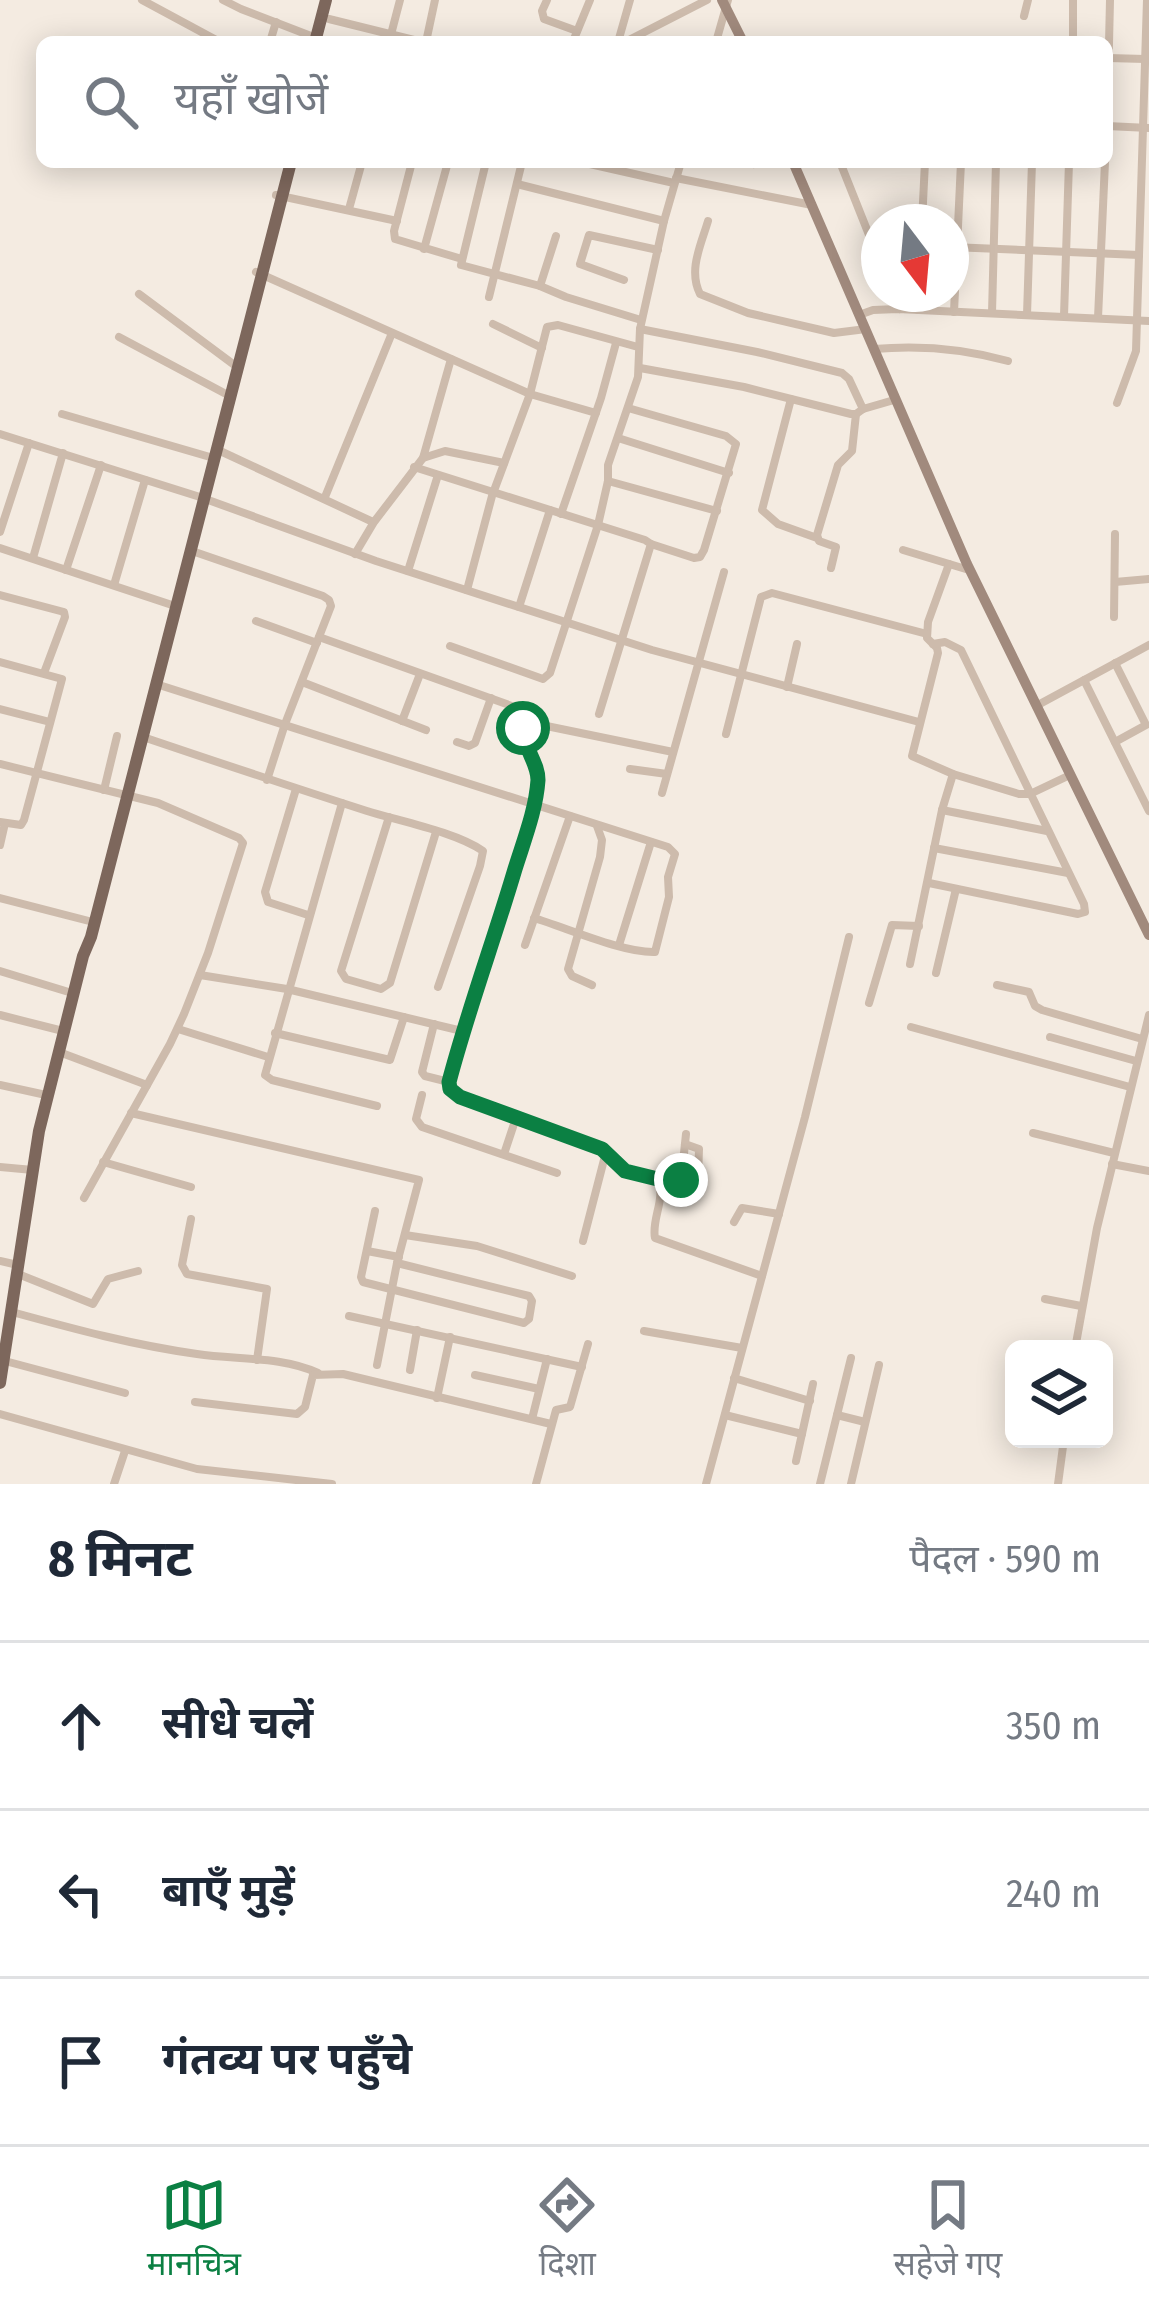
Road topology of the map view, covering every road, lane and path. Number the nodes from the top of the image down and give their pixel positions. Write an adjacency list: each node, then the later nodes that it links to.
1 (142, 0): 19 (street)
2 (224, 0): 15 (street)
3 (330, 0): 17 (main road); 22 (main road)
4 (400, 0): 25 (street)
5 (435, 0): 26 (street)
6 (547, 0): 7 (street)
7 (590, 0)
8 (630, 0): 27 (street)
9 (707, 0): 28 (street)
10 (1028, 0): 16 (street)
11 (1073, 0): 31 (street)
12 (1110, 0): 32 (street)
13 (1147, 0): 34 (street)
14 (725, 3): 29 (street); 30 (street)
15 (242, 5): 18 (street)
16 (1024, 16)
17 (329, 19): 23 (main road); 24 (street)
18 (276, 22): 20 (street); 21 (street)
19 (209, 36)
20 (272, 36)
21 (310, 36)
22 (321, 36)
23 (322, 36)
24 (384, 36)
25 (391, 36)
26 (426, 36)
27 (623, 36)
28 (634, 36)
29 (717, 36)
30 (740, 36)
31 (1073, 36)
32 (1109, 36)
33 (1113, 58): 34 (street)
34 (1145, 59): 36 (street)
35 (1113, 128): 36 (street)
36 (1146, 128): 72 (street)
37 (287, 168): 55 (main road)
38 (360, 168): 59 (street)
39 (410, 168): 61 (street)
40 (446, 168): 67 (street)
41 (485, 168): 73 (street)
42 (521, 168): 54 (street)
43 (612, 168): 53 (street)
44 (679, 168): 53 (street)
45 (796, 168): 58 (street)
46 (843, 168): 60 (street)
47 (925, 168): 56 (street)
48 (961, 168): 57 (street)
49 (996, 168): 66 (street)
50 (1032, 168): 69 (street)
51 (1069, 168): 71 (street)
52 (1105, 168): 70 (street)
53 (675, 180): 58 (street); 62 (street)
54 (517, 184): 62 (street); 75 (street)
55 (280, 195): 59 (street); 74 (main road)
56 (923, 204)
57 (958, 204)
58 (812, 205): 83 (street)
59 (349, 209): 61 (street)
60 (861, 210)
61 (397, 221): 67 (street)
62 (664, 221): 68 (street)
63 (708, 221): 91 (street)
64 (556, 236): 77 (street)
65 (969, 247): 66 (street)
66 (994, 248): 69 (street); 82 (street)
67 (424, 249): 73 (street)
68 (658, 250): 76 (street); 90 (street)
69 (1029, 250): 71 (street); 84 (street)
70 (1101, 253): 71 (street); 72 (street); 86 (street)
71 (1066, 254): 85 (street)
72 (1139, 255): 87 (street)
73 (462, 259): 75 (street)
74 (259, 273): 92 (street); 102 (main road); 117 (main road)
75 (495, 274): 77 (street); 79 (street)
76 (624, 280)
77 (540, 286): 90 (street)
78 (140, 294): 102 (street)
79 (489, 297)
80 (868, 312): 83 (street)
81 (954, 312): 82 (street)
82 (992, 313): 84 (street)
83 (860, 315): 91 (street)
84 (1028, 315): 85 (street)
85 (1064, 316): 86 (street)
86 (1098, 318): 87 (street)
87 (1136, 320): 88 (street); 98 (street)
88 (1149, 321)
89 (493, 324): 96 (street)
90 (641, 324): 95 (street); 111 (street)
91 (866, 329): 97 (street)
92 (392, 333): 100 (street); 127 (street)
93 (118, 337): 104 (street)
94 (616, 343): 95 (street); 96 (street); 110 (street)
95 (638, 347): 103 (street)
96 (542, 348): 105 (street)
97 (874, 349): 101 (street); 107 (street)
98 (1136, 351): 99 (street); 108 (street)
99 (1149, 354)
100 (451, 359): 105 (street); 118 (street)
101 (1008, 361)
102 (233, 364): 104 (main road)
103 (640, 368): 106 (street); 109 (street)
104 (226, 394): 117 (main road)
105 (530, 394): 110 (street); 119 (street)
106 (791, 399): 111 (street); 136 (street)
107 (894, 400): 111 (street); 146 (street)
108 (1117, 403)
109 (628, 408): 114 (street); 122 (street)
110 (596, 412): 131 (street)
111 (859, 412): 136 (street)
112 (62, 414): 117 (street)
113 (0, 434): 115 (street)
114 (618, 438): 122 (street); 125 (street)
115 (29, 443): 116 (street); 134 (street)
116 (63, 453): 120 (street); 142 (street)
117 (213, 453): 127 (street); 128 (main road)
118 (423, 458): 119 (street); 121 (street)
119 (504, 463): 126 (street)
120 (101, 465): 124 (street); 145 (street)
121 (414, 467): 123 (street); 132 (street)
122 (729, 473): 130 (street)
123 (438, 475): 126 (street); 147 (street)
124 (145, 480): 128 (street); 151 (street)
125 (608, 481): 130 (street); 133 (street)
126 (493, 492): 129 (street); 152 (street)
127 (325, 497): 132 (street)
128 (202, 499): 140 (main road); 141 (street); 154 (main road)
129 (550, 510): 131 (street); 155 (street)
130 (717, 511): 137 (street)
131 (561, 514): 133 (street)
132 (374, 522): 141 (street)
133 (598, 525): 137 (street); 158 (street)
134 (0, 532)
135 (1114, 534): 150 (street)
136 (817, 538): 144 (street)
137 (651, 544): 162 (street)
138 (0, 548): 142 (street)
139 (903, 550): 143 (street)
140 (192, 551): 154 (main road); 161 (street)
141 (355, 554): 147 (street)
142 (33, 558): 145 (street)
143 (949, 564): 146 (street); 160 (street)
144 (832, 568)
145 (66, 570): 151 (street)
146 (970, 570): 178 (street)
147 (408, 572): 152 (street)
148 (724, 572): 168 (street)
149 (1149, 579): 150 (street)
150 (1114, 582): 156 (street)
151 (114, 585): 154 (street)
152 (467, 590): 155 (street)
153 (0, 595): 170 (street)
154 (174, 606): 159 (main road)
155 (519, 607): 158 (street)
156 (1114, 617)
157 (256, 621): 161 (street)
158 (566, 622): 162 (street); 166 (street)
159 (167, 633): 175 (main road); 203 (main road)
160 (927, 634): 164 (street); 172 (street)
161 (318, 640): 171 (street); 174 (street)
162 (622, 641): 168 (street); 180 (street)
163 (797, 644): 176 (street)
164 (933, 644): 184 (street); 204 (street)
165 (1149, 644): 169 (street)
166 (450, 646)
167 (0, 662): 170 (street)
168 (698, 663): 172 (street); 192 (street)
169 (1115, 663): 173 (street); 191 (street)
170 (44, 673): 182 (street)
171 (420, 674): 177 (street); 181 (street)
172 (741, 675): 176 (street); 187 (street)
173 (1084, 680): 178 (street); 191 (street)
174 (302, 682): 181 (street); 185 (street)
175 (156, 684): 185 (street); 189 (main road)
176 (787, 687): 184 (street)
177 (491, 698): 183 (street); 190 (street)
178 (1036, 706): 198 (street)
179 (0, 709): 182 (street)
180 (599, 713)
181 (402, 721): 186 (street)
182 (50, 722): 195 (street)
183 (527, 722): 192 (street); 206 (street)
184 (919, 722): 197 (street)
185 (285, 724): 199 (street); 206 (street)
186 (426, 730)
187 (726, 734)
188 (117, 736): 201 (street)
189 (143, 737): 199 (street); 203 (main road)
190 (457, 742)
191 (1115, 742): 208 (street)
192 (673, 752): 196 (street)
193 (0, 764): 195 (street)
194 (630, 769): 196 (street)
195 (38, 774): 201 (street); 211 (street)
196 (667, 774): 202 (street)
197 (952, 774): 204 (street); 207 (street)
198 (1070, 775): 204 (street); 227 (street)
199 (268, 779): 200 (street)
200 (296, 789): 205 (street); 222 (street)
201 (104, 790): 203 (street)
202 (662, 793)
203 (126, 794): 224 (main road); 231 (main road); 235 (street)
204 (1030, 794): 213 (street)
205 (342, 803): 209 (street); 222 (street)
206 (534, 805): 210 (street); 249 (street)
207 (942, 810): 213 (street); 217 (street)
208 (1149, 811)
209 (389, 817): 214 (street); 214 (street)
210 (571, 817): 212 (street); 223 (street)
211 (3, 822): 216 (street)
212 (596, 825): 215 (street); 226 (street)
213 (1048, 831): 218 (street)
214 (436, 832): 238 (street)
215 (651, 842): 230 (street); 230 (street)
216 (0, 845)
217 (934, 848): 218 (street); 219 (street)
218 (1070, 873): 220 (street)
219 (929, 883): 220 (street); 225 (street)
220 (956, 889): 234 (street)
221 (0, 898): 224 (street)
222 (308, 916): 239 (street)
223 (535, 918): 226 (street); 229 (street)
224 (89, 921): 231 (main road)
225 (919, 926): 232 (street); 241 (street)
226 (578, 932): 230 (street); 236 (street)
227 (1149, 935)
228 (849, 937): 280 (street)
229 (525, 945)
230 (619, 945)
231 (83, 956): 240 (main road)
232 (910, 964)
233 (0, 971): 240 (street)
234 (936, 973)
235 (199, 975): 239 (street); 247 (street)
236 (592, 985)
237 (997, 985): 252 (street)
238 (438, 987)
239 (287, 989): 244 (street); 250 (street)
240 (74, 994): 248 (main road)
241 (869, 1003)
242 (0, 1015): 248 (street)
243 (1149, 1015): 252 (street)
244 (404, 1017): 245 (street); 250 (street)
245 (434, 1024): 249 (street); 256 (street)
246 (911, 1027): 259 (street)
247 (177, 1029): 254 (street); 257 (street)
248 (64, 1031): 253 (main road)
249 (462, 1031): 256 (street)
250 (275, 1033): 254 (street)
251 (1050, 1037): 255 (street)
252 (1145, 1040): 255 (street)
253 (59, 1052): 257 (street); 261 (main road)
254 (268, 1057): 262 (street)
255 (1136, 1061): 259 (street)
256 (449, 1082): 264 (street)
257 (147, 1084): 263 (street)
258 (0, 1085): 261 (street)
259 (1130, 1087): 268 (street)
260 (422, 1095): 267 (street)
261 (48, 1096): 272 (main road)
262 (377, 1106)
263 (131, 1113): 269 (street); 283 (street)
264 (516, 1118): 266 (street); 267 (street)
265 (1033, 1133): 268 (street)
266 (606, 1153): 276 (street); 284 (street)
267 (504, 1154): 274 (street)
268 (1114, 1154): 270 (street)
269 (104, 1162): 277 (street); 278 (street)
270 (1112, 1165): 273 (street); 294 (street)
271 (0, 1167): 272 (street)
272 (33, 1170): 288 (main road)
273 (1149, 1171)
274 (557, 1173)
275 (698, 1178): 276 (street)
276 (659, 1181): 291 (street)
277 (190, 1187)
278 (83, 1198)
279 (375, 1211): 285 (street)
280 (779, 1214): 282 (street); 291 (street)
281 (191, 1219): 307 (street)
282 (734, 1222)
283 (405, 1235): 286 (street); 290 (street)
284 (583, 1241)
285 (367, 1251): 286 (street); 292 (street)
286 (398, 1260): 292 (street); 292 (street)
287 (0, 1261): 288 (street)
288 (17, 1269): 289 (street); 295 (main road)
289 (138, 1271)
290 (572, 1276)
291 (762, 1276): 303 (street)
292 (391, 1291): 297 (street)
293 (1045, 1299): 294 (street)
294 (1081, 1306): 301 (street)
295 (11, 1311): 304 (main road); 307 (street)
296 (349, 1316): 297 (street)
297 (384, 1323): 298 (street); 308 (street)
298 (417, 1330): 300 (street); 311 (street)
299 (644, 1331): 303 (street)
300 (450, 1337): 306 (street); 319 (street)
301 (1077, 1340)
302 (589, 1344): 310 (street)
303 (742, 1348): 314 (street)
304 (3, 1351): 315 (main road); 318 (street)
305 (850, 1358): 324 (street)
306 (547, 1359): 310 (street); 317 (street)
307 (257, 1360): 312 (street)
308 (377, 1365)
309 (879, 1366): 326 (street)
310 (582, 1367): 327 (street)
311 (410, 1370)
312 (318, 1373): 319 (street); 321 (street)
313 (475, 1376): 317 (street)
314 (734, 1378): 320 (street); 323 (street)
315 (0, 1383)
316 (813, 1384): 320 (street)
317 (539, 1389): 325 (street)
318 (125, 1393)
319 (437, 1398): 325 (street)
320 (809, 1400): 328 (street)
321 (195, 1402)
322 (0, 1414): 330 (street)
323 (724, 1415): 328 (street); 335 (street)
324 (837, 1415): 326 (street); 336 (street)
325 (532, 1420): 327 (street)
326 (865, 1422): 337 (street)
327 (551, 1424): 334 (street)
328 (802, 1434): 331 (street)
329 (1063, 1448): 338 (street)
330 (125, 1451): 332 (street); 333 (street)
331 (796, 1461)
332 (115, 1484)
333 (332, 1484)
334 (536, 1484)
335 (706, 1484)
336 (820, 1484)
337 (851, 1484)
338 (1058, 1484)

